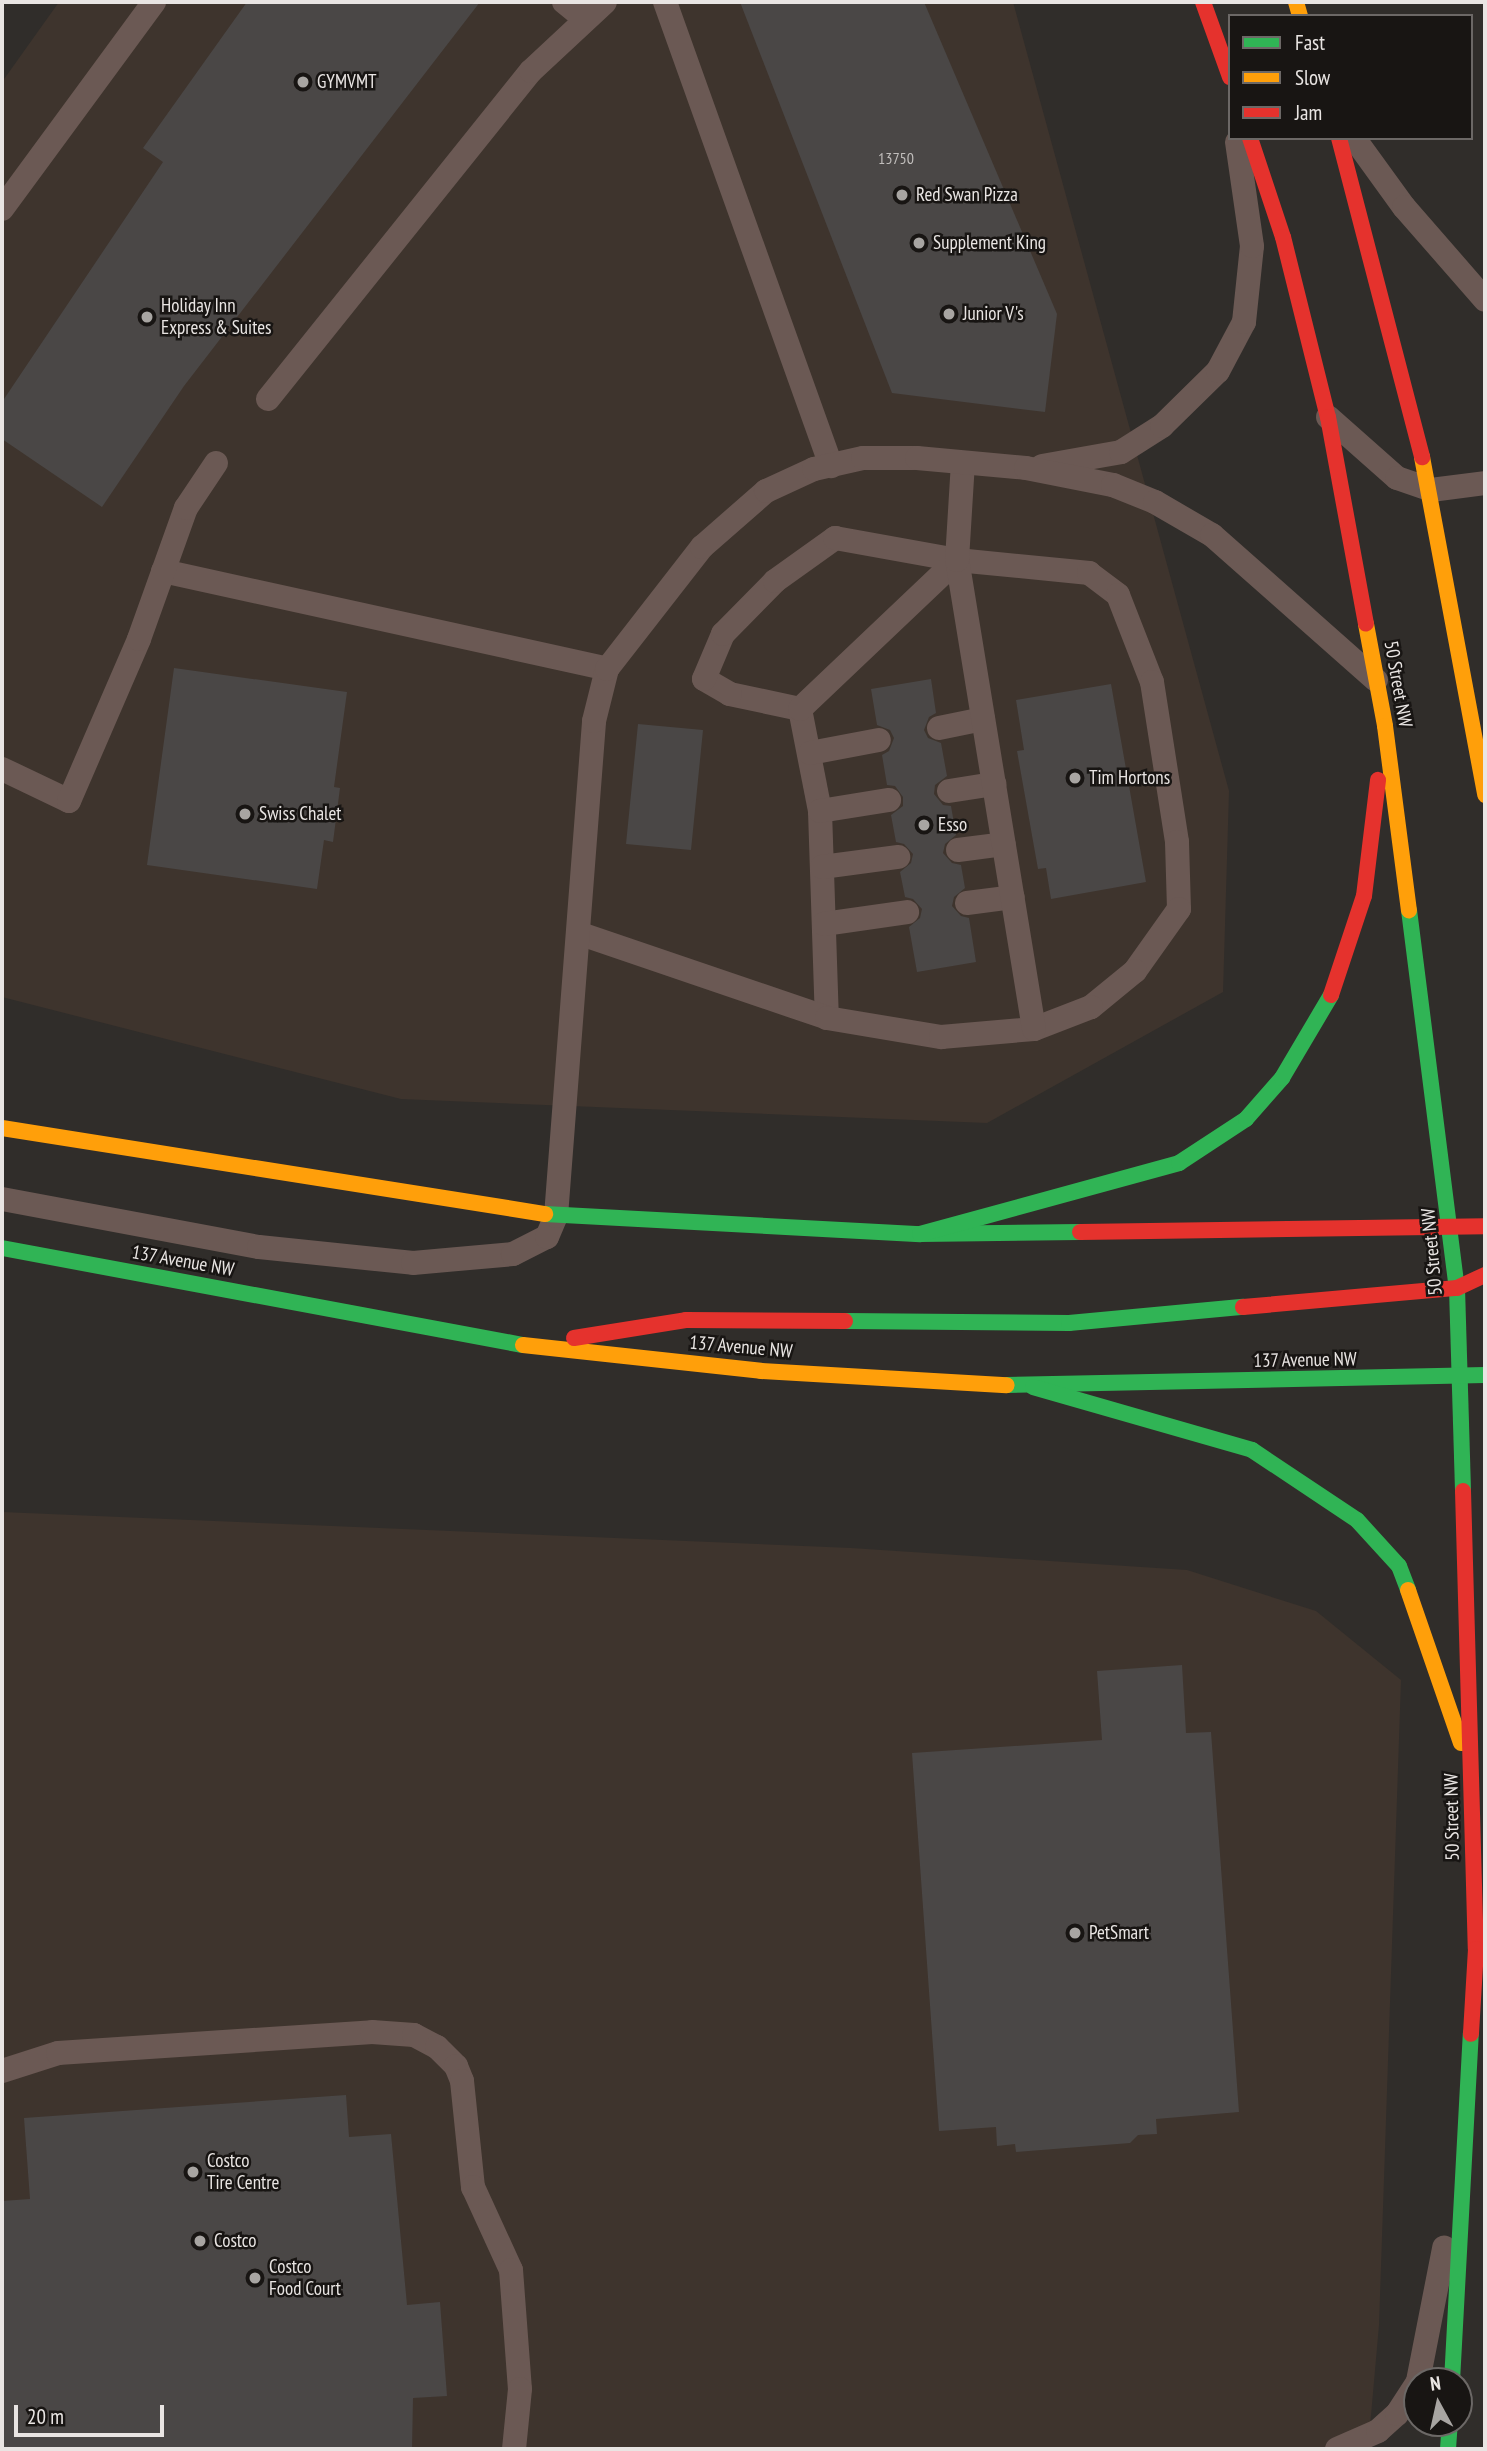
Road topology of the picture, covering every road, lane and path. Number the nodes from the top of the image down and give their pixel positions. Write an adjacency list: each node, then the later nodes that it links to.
1 (154, 2): 12 (lane)
2 (564, 2): 6 (lane)
3 (605, 2): 6 (lane)
4 (665, 2): 18 (lane)
5 (1203, 2): 7 (main road)
6 (584, 18): 14 (lane)
7 (1228, 75)
8 (1237, 140): 19 (lane)
9 (1251, 140): 15 (main road, 50 Street NW)
10 (1340, 140): 21 (main road)
11 (1355, 140): 13 (lane)
12 (2, 209)
13 (1485, 300)
14 (268, 399)
15 (1328, 417): 21 (lane); 25 (main road, 50 Street NW)
16 (216, 463): 23 (lane)
17 (963, 463): 18 (lane); 19 (lane); 22 (lane)
18 (831, 466): 24 (lane)
19 (1026, 468): 25 (lane)
20 (1485, 483): 21 (lane)
21 (1431, 490): 35 (main road)
22 (957, 560): 26 (lane); 26 (lane); 27 (lane); 48 (lane)
23 (163, 571): 24 (lane); 32 (lane)
24 (607, 669): 46 (lane)
25 (1377, 681): 28 (main road, 50 Street NW)
26 (800, 709): 31 (lane)
27 (983, 719): 29 (lane); 33 (lane)
28 (1385, 726): 53 (main road, 50 Street NW); 54 (main road)
29 (939, 728)
30 (879, 740): 31 (lane)
31 (810, 753): 37 (lane)
32 (2, 769)
33 (994, 784): 34 (lane); 38 (lane)
34 (949, 791)
35 (1485, 795)
36 (889, 800): 37 (lane)
37 (820, 811): 41 (lane)
38 (1004, 844): 39 (lane); 42 (lane)
39 (958, 850)
40 (898, 857): 41 (lane)
41 (822, 867): 45 (lane)
42 (1013, 897): 43 (lane); 48 (lane)
43 (967, 903)
44 (907, 912): 45 (lane)
45 (824, 924): 47 (lane)
46 (578, 933): 47 (lane); 51 (lane)
47 (827, 1018): 48 (lane)
48 (1034, 1029)
49 (2, 1128): 51 (main road)
50 (2, 1199): 51 (lane)
51 (556, 1216): 54 (main road)
52 (1485, 1226): 53 (main road)
53 (1451, 1227): 54 (main road); 57 (main road, 50 Street NW)
54 (920, 1234)
55 (2, 1248): 58 (main road, 137 Avenue NW)
56 (1485, 1275): 57 (main road)
57 (1457, 1288): 58 (main road); 61 (main road, 50 Street NW)
58 (524, 1345): 62 (main road, 137 Avenue NW)
59 (1485, 1359): 61 (main road)
60 (1485, 1375): 61 (main road, 137 Avenue NW)
61 (1461, 1377): 62 (main road, 137 Avenue NW); 63 (main road, 50 Street NW)
62 (1033, 1387): 63 (main road)
63 (1472, 1775): 65 (main road, 50 Street NW)
64 (2, 2071): 69 (lane)
65 (1467, 2123): 66 (lane); 67 (main road, 50 Street NW)
66 (1420, 2367)
67 (1453, 2367)
68 (1403, 2406): 70 (lane)
69 (514, 2449)
70 (1337, 2449)

